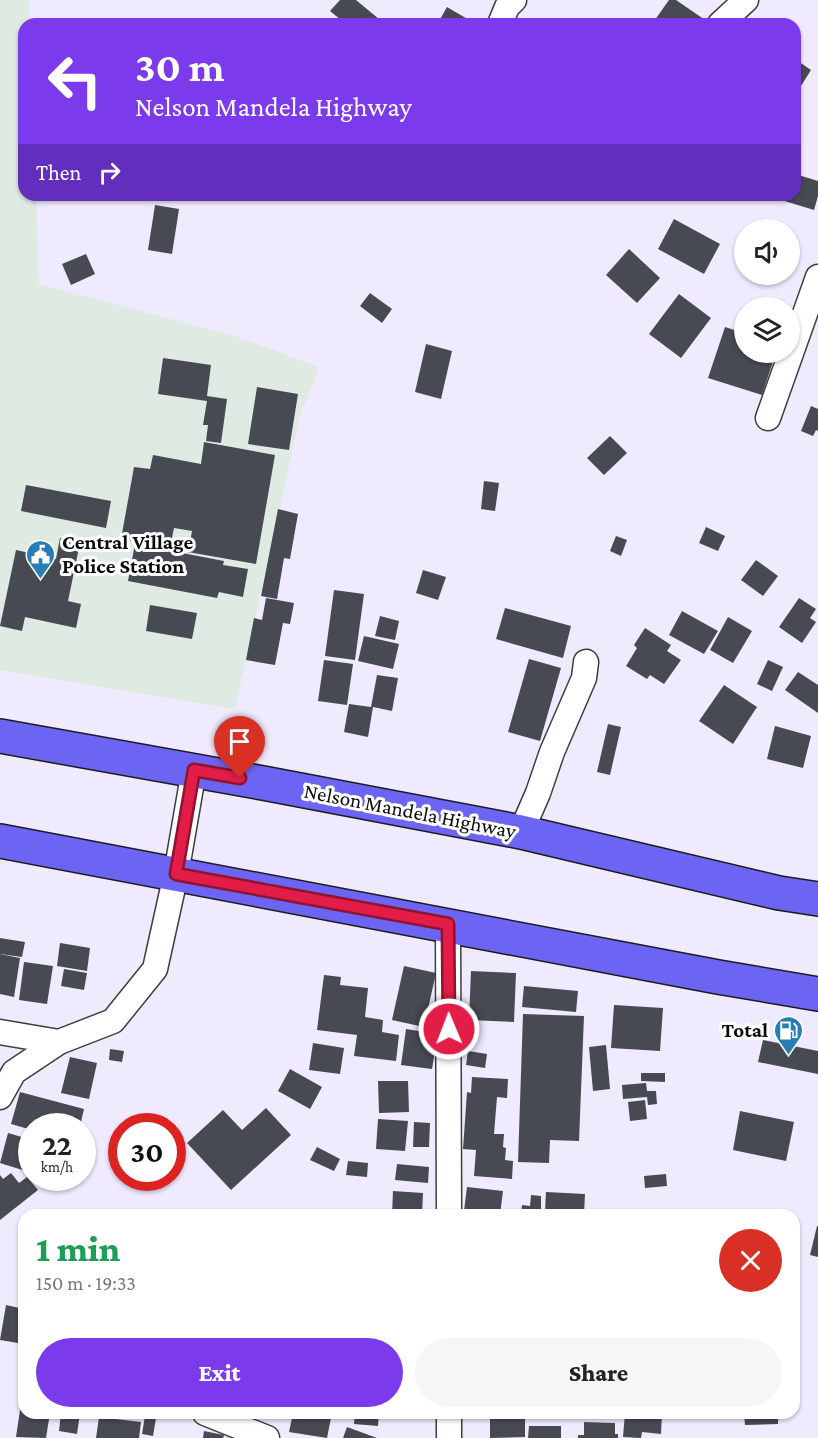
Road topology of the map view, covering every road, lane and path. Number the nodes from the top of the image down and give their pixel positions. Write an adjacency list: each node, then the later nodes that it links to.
1 (514, 0): 3 (street)
2 (746, 0): 4 (street)
3 (502, 18)
4 (726, 18)
5 (818, 277): 6 (street)
6 (768, 418)
7 (586, 662): 10 (street)
8 (0, 736): 9 (highway, Nelson Mandela Highway)
9 (194, 770): 10 (highway, Nelson Mandela Highway); 12 (street)
10 (520, 832): 13 (highway, Nelson Mandela Highway)
11 (0, 841): 12 (highway)
12 (176, 874): 14 (highway); 17 (street)
13 (818, 899)
14 (448, 924): 15 (highway); 19 (street)
15 (818, 994)
16 (0, 1032): 17 (street)
17 (59, 1042): 18 (street)
18 (0, 1097)
19 (449, 1209)
20 (220, 1419): 22 (street)
21 (449, 1419): 23 (street)
22 (267, 1438)
23 (449, 1438)

